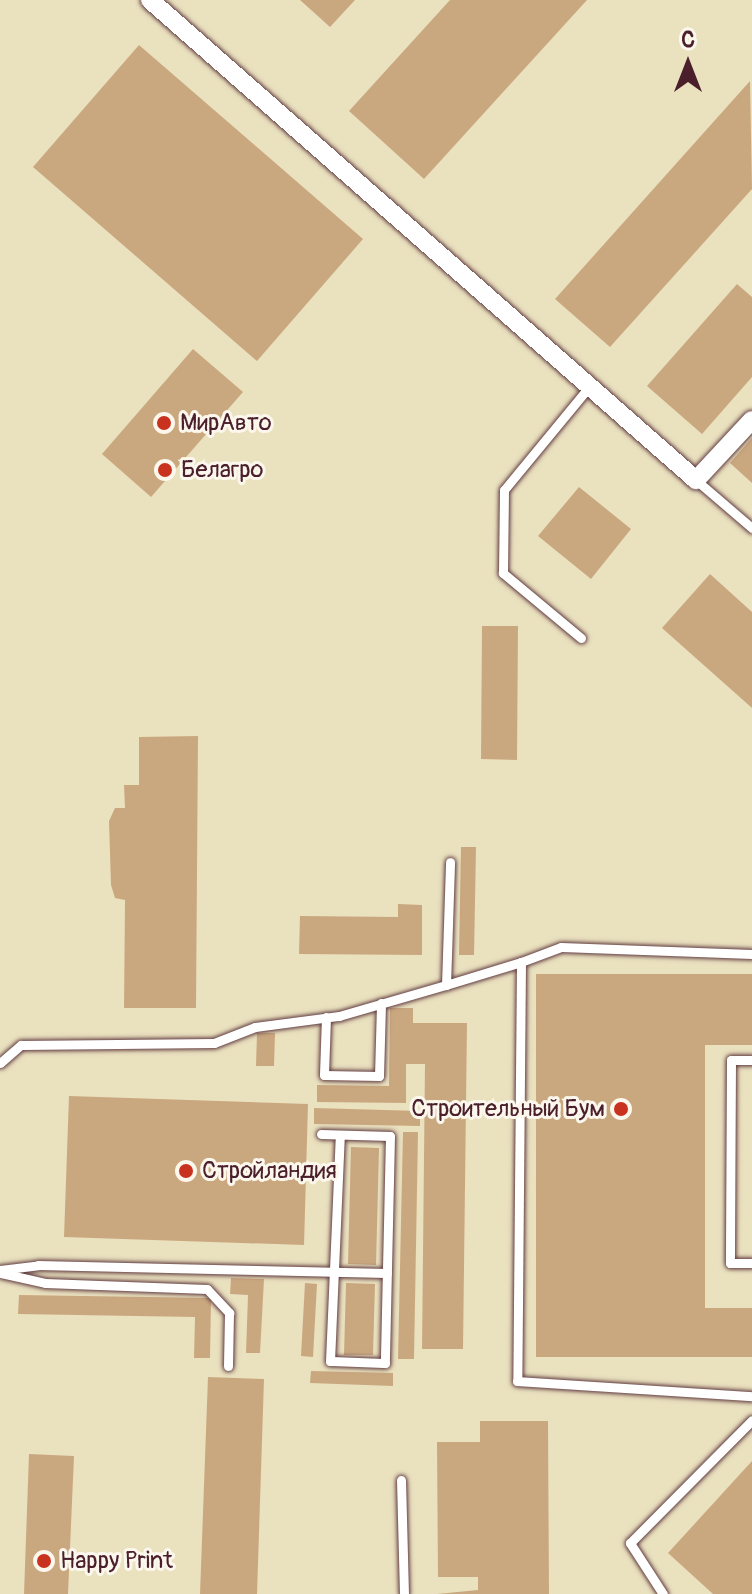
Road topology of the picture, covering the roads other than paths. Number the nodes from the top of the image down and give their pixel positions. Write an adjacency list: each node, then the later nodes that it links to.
1 (150, 0): 2 (street)
2 (588, 388): 4 (street); 6 (lane)
3 (752, 420): 4 (street)
4 (696, 480): 5 (lane)
5 (752, 528)
6 (581, 638)
7 (450, 862): 10 (lane)
8 (752, 954): 9 (lane)
9 (521, 962): 10 (lane); 22 (lane)
10 (446, 985): 11 (lane)
11 (381, 1003): 12 (lane); 12 (lane)
12 (326, 1017): 14 (lane)
13 (752, 1060): 17 (lane)
14 (0, 1063)
15 (321, 1134): 16 (lane)
16 (340, 1135): 19 (lane); 20 (lane)
17 (752, 1263)
18 (0, 1271): 19 (lane); 21 (lane)
19 (334, 1271): 20 (lane); 20 (lane)
20 (387, 1273)
21 (228, 1366)
22 (752, 1396)
23 (752, 1420): 26 (lane)
24 (401, 1480): 25 (lane)
25 (404, 1594)
26 (663, 1594)

